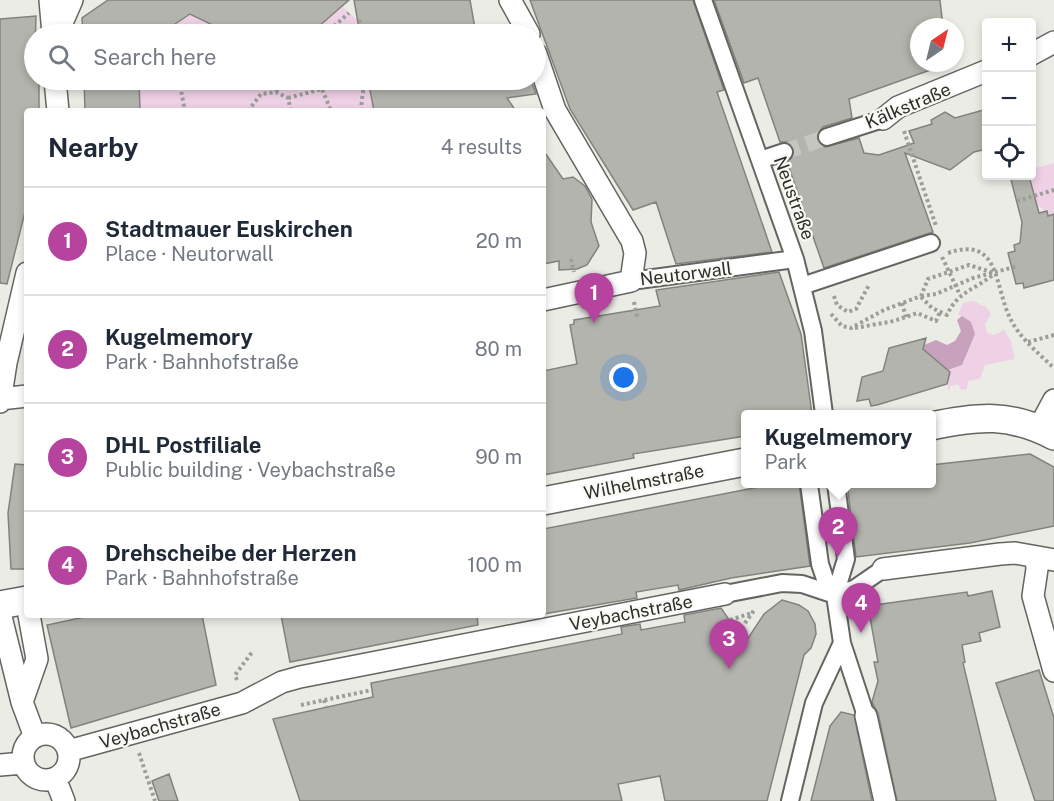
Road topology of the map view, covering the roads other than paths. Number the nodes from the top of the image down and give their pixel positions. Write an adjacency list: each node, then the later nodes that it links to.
1 (50, 0): 5 (street)
2 (72, 0): 6 (street)
3 (510, 0): 7 (street)
4 (702, 0): 17 (street, Neustraße)
5 (54, 24)
6 (60, 24)
7 (523, 24)
8 (1054, 42): 9 (street)
9 (1036, 52)
10 (985, 72): 14 (street, Kälkstraße)
11 (546, 83): 20 (street)
12 (57, 90): 13 (street)
13 (58, 108)
14 (890, 113): 15 (street, Kälkstraße)
15 (827, 137)
16 (784, 152): 17 (street)
17 (760, 160): 19 (street, Neustraße)
18 (936, 250): 22 (street)
19 (795, 259): 20 (street, Neutorwall); 22 (street, Neustraße)
20 (631, 281): 23 (street, Neutorwall)
21 (24, 286): 25 (street)
22 (802, 286): 27 (street, Neustraße)
23 (546, 299)
24 (24, 396): 25 (street)
25 (0, 400)
26 (1054, 400): 29 (street)
27 (823, 410)
28 (936, 425): 29 (street)
29 (1046, 432)
30 (741, 463): 33 (street, Wilhelmstraße)
31 (810, 488): 37 (street)
32 (837, 488): 37 (street)
33 (546, 500)
34 (1045, 558): 35 (street); 41 (street)
35 (883, 569): 37 (street)
36 (725, 594): 37 (street, Veybachstraße); 45 (street, Veybachstraße)
37 (835, 596): 40 (street)
38 (0, 614): 42 (street)
39 (26, 618): 42 (street)
40 (842, 642): 43 (street); 50 (street)
41 (1054, 671)
42 (21, 702): 44 (street)
43 (866, 716): 51 (street)
44 (35, 737): 45 (street); 46 (street)
45 (68, 752): 48 (street)
46 (23, 763): 47 (street); 48 (street)
47 (0, 765)
48 (55, 778): 49 (street)
49 (64, 801)
50 (790, 801)
51 (885, 801)

